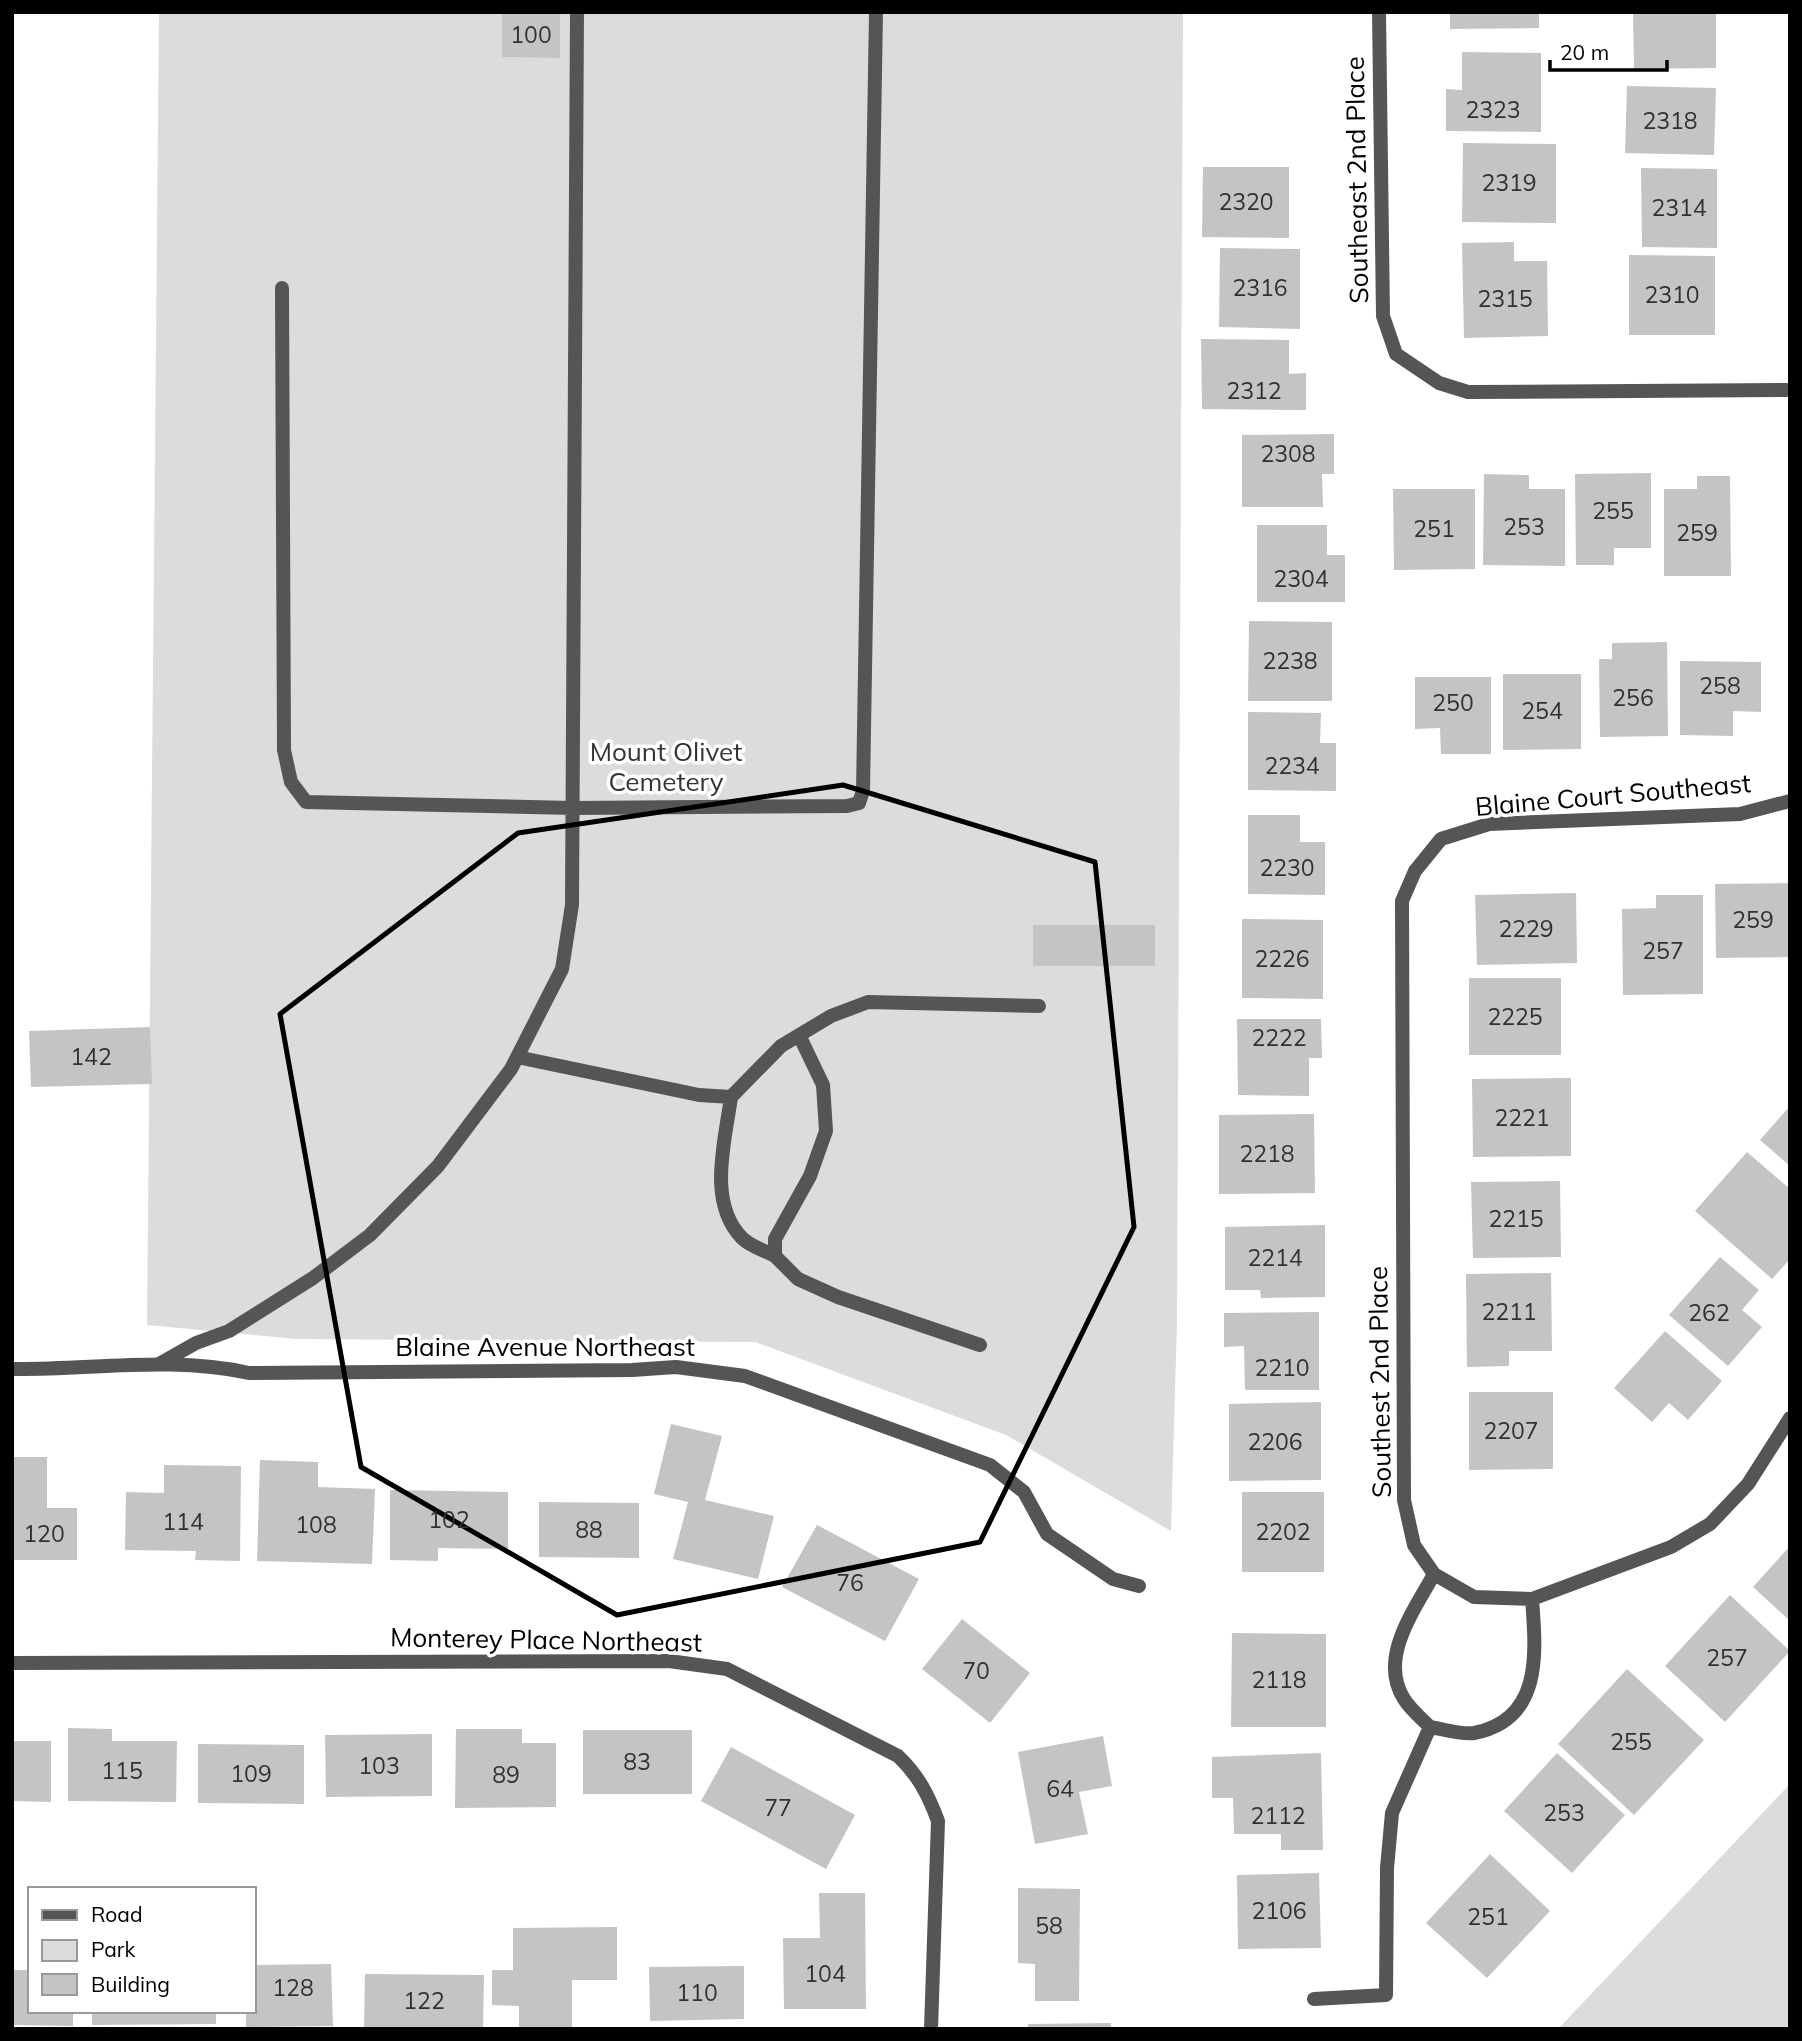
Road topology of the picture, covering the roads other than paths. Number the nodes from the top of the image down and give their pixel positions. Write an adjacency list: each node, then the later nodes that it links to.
1 (577, 12): 7 (street)
2 (876, 12): 7 (street)
3 (1379, 12): 5 (street, Southeast 2nd Place)
4 (282, 288): 7 (street)
5 (1790, 390)
6 (1790, 801): 8 (street, Blaine Court Southeast)
7 (573, 808): 11 (street)
8 (1441, 839): 18 (street, Southest 2nd Place)
9 (1039, 1006): 10 (street)
10 (799, 1035): 12 (street); 13 (street)
11 (517, 1057): 12 (street); 15 (street)
12 (731, 1097): 13 (street)
13 (775, 1256): 14 (street)
14 (980, 1345)
15 (159, 1364): 16 (street, Blaine Avenue Northeast); 19 (street, Blaine Avenue Northeast)
16 (12, 1369)
17 (1790, 1418): 20 (street)
18 (1434, 1574): 20 (street); 22 (street)
19 (1139, 1586)
20 (1532, 1599): 22 (street)
21 (12, 1663): 24 (street, Monterey Place Northeast)
22 (1430, 1727): 23 (street)
23 (1314, 2000)
24 (931, 2029)

